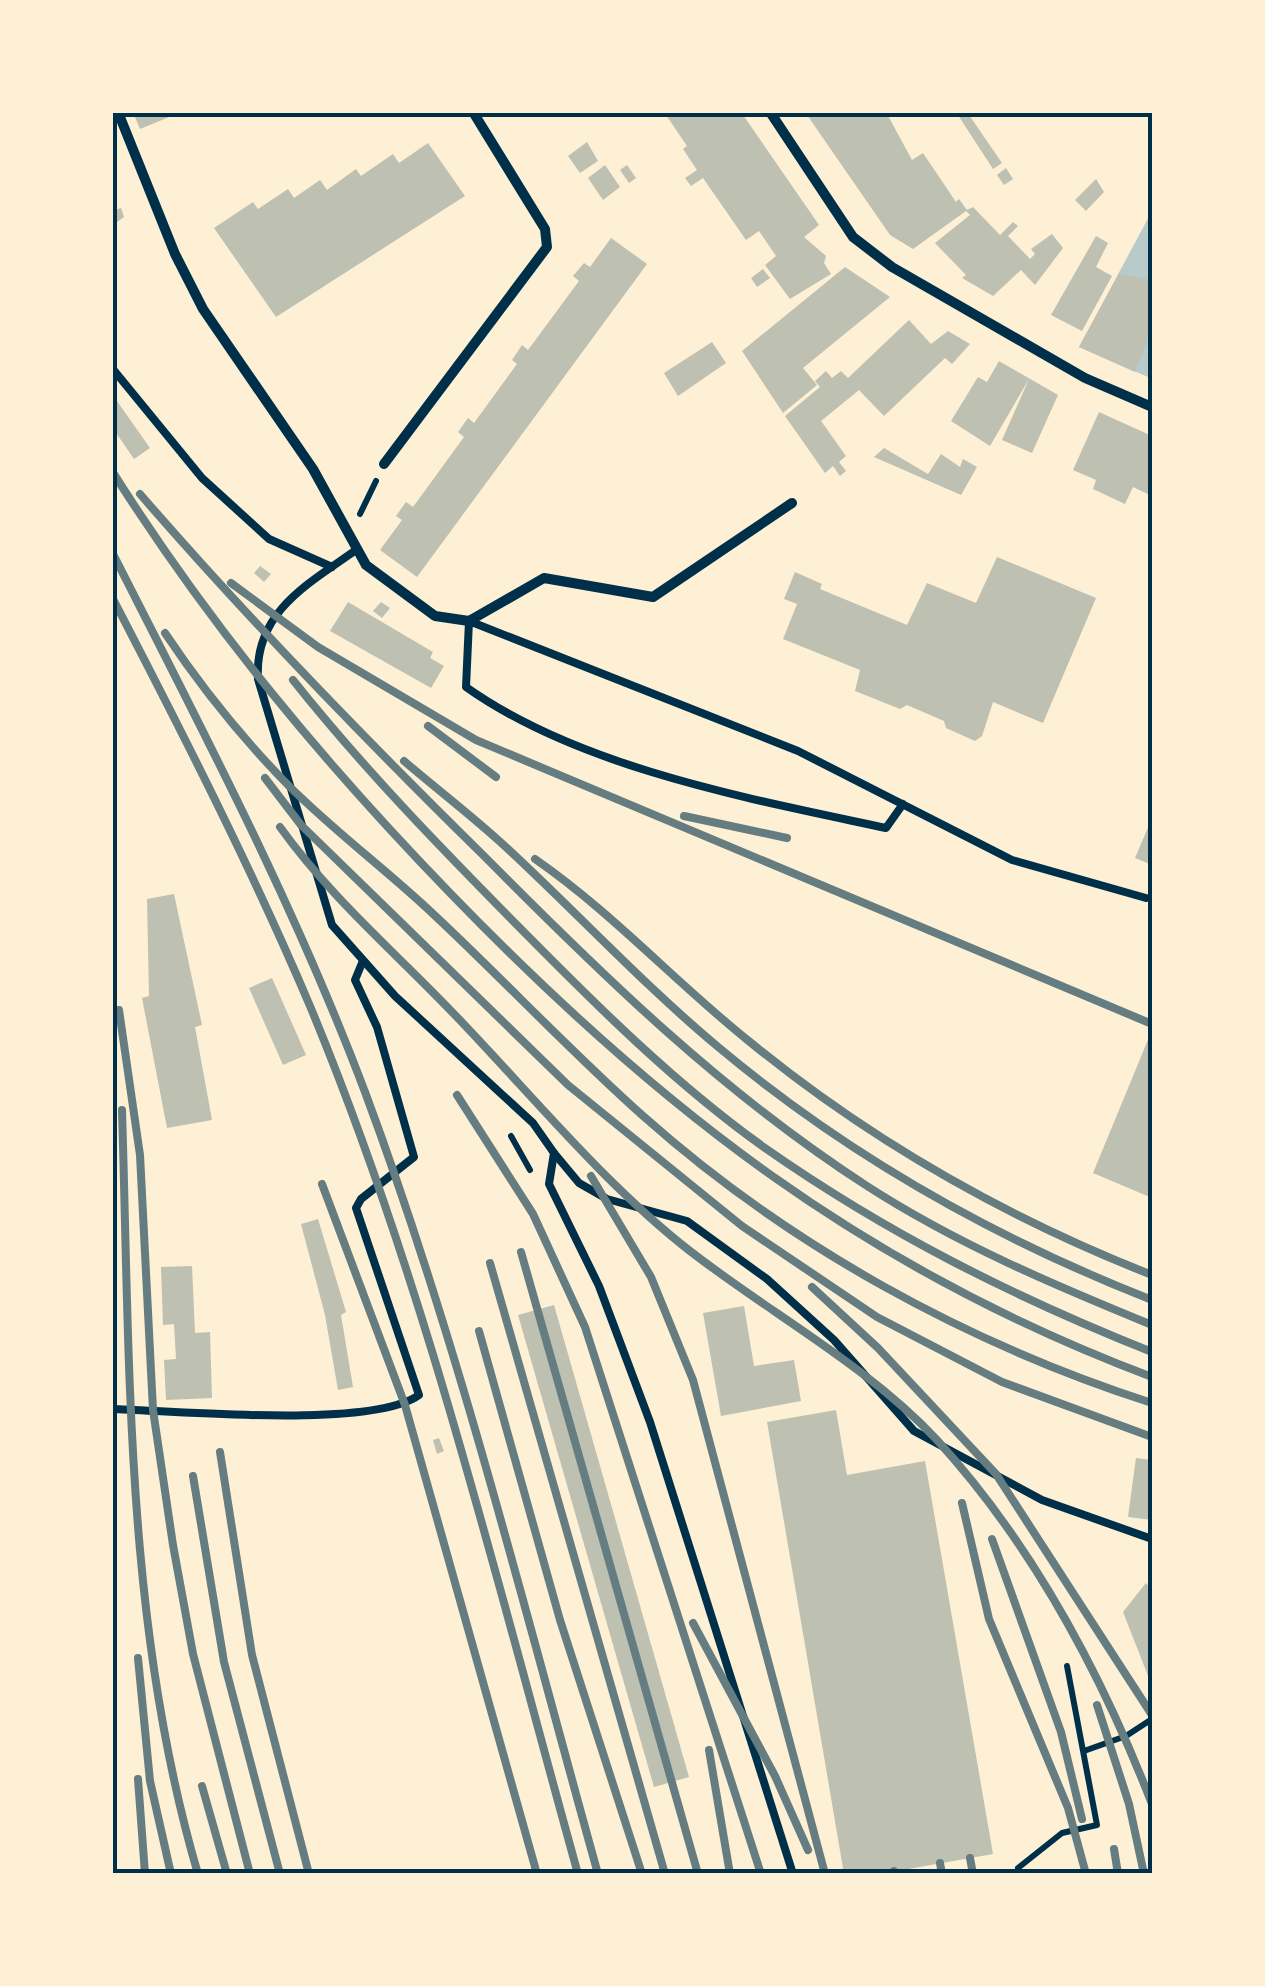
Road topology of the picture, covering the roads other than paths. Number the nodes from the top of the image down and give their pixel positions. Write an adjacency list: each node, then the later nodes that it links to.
1 (118, 112): 8 (street)
2 (473, 112): 6 (street)
3 (770, 112): 5 (street)
4 (112, 368): 9 (lane)
5 (1152, 407)
6 (384, 464)
7 (792, 503): 10 (street)
8 (356, 550): 9 (lane); 10 (street)
9 (332, 567): 13 (lane)
10 (469, 621): 11 (lane); 11 (lane)
11 (903, 804): 12 (lane)
12 (1146, 898)
13 (362, 963): 14 (lane); 15 (lane)
14 (554, 1153): 16 (lane); 17 (lane)
15 (112, 1410)
16 (1152, 1539)
17 (793, 1874)

